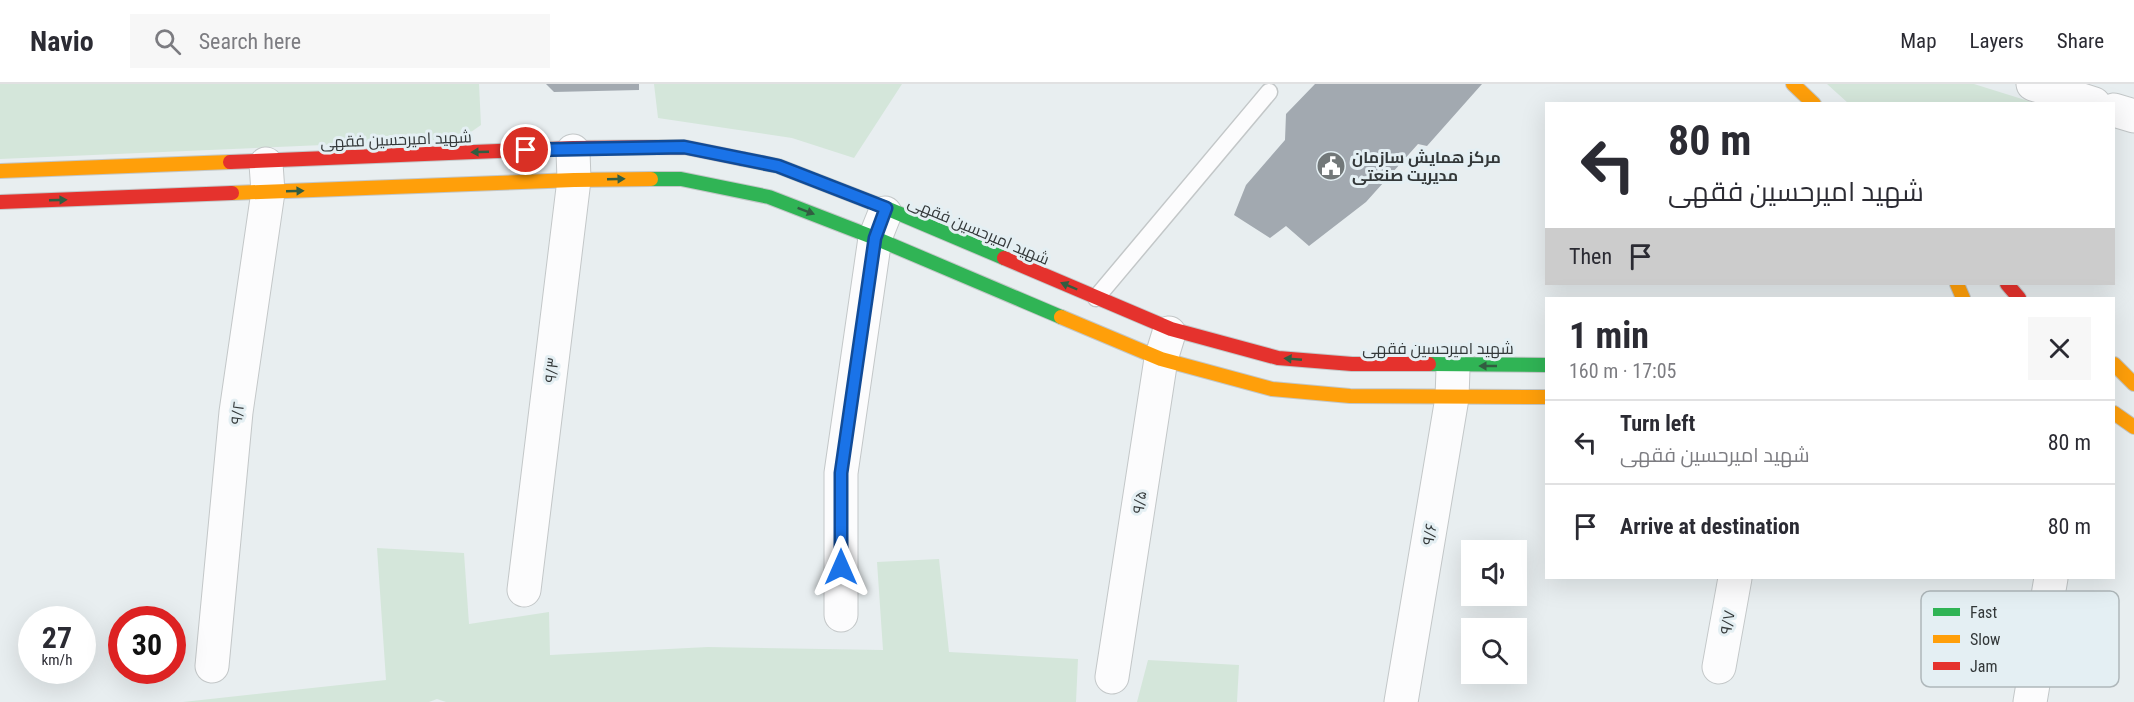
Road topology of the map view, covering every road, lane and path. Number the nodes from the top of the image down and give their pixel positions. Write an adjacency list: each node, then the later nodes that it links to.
1 (1793, 84): 4 (street)
2 (2033, 84): 5 (street)
3 (1269, 92): 15 (lane)
4 (1812, 102)
5 (2089, 102)
6 (2115, 110): 7 (street)
7 (2134, 116)
8 (573, 164): 10 (street, شهید امیرحسین فقهی, one-way to 10); 10 (street, شهید امیرحسین فقهی, one-way to 8); 12 (street, شهید امیرحسین فقهی, one-way to 12); 12 (street, شهید امیرحسین فقهی); 26 (street, ۹/۳)
9 (0, 171): 10 (street, شهید امیرحسین فقهی)
10 (267, 176): 11 (street, شهید امیرحسین فقهی, one-way to 10); 28 (street, ۹/۲)
11 (0, 202)
12 (881, 223): 15 (street, شهید امیرحسین فقهی, one-way to 12); 16 (street, شهید امیرحسین فقهی); 27 (street)
13 (2008, 285): 14 (street)
14 (2018, 297)
15 (1096, 298): 16 (street, شهید امیرحسین فقهی)
16 (1166, 344): 19 (street, شهید امیرحسین فقهی, one-way to 16); 21 (street, شهید امیرحسین فقهی); 30 (street, ۹/۵)
17 (1545, 365): 19 (street, شهید امیرحسین فقهی, one-way to 19)
18 (2115, 365): 20 (street)
19 (1453, 366): 21 (street, ۹/۶)
20 (2134, 384)
21 (1452, 398): 22 (street, شهید امیرحسین فقهی); 32 (street, ۹/۶)
22 (1545, 398)
23 (2115, 414): 24 (street)
24 (2134, 428)
25 (1735, 579): 29 (street, ۹/۷)
26 (524, 590)
27 (841, 615)
28 (212, 666)
29 (1719, 667)
30 (1112, 677)
31 (2032, 687): 33 (street)
32 (1401, 702)
33 (2030, 702)

